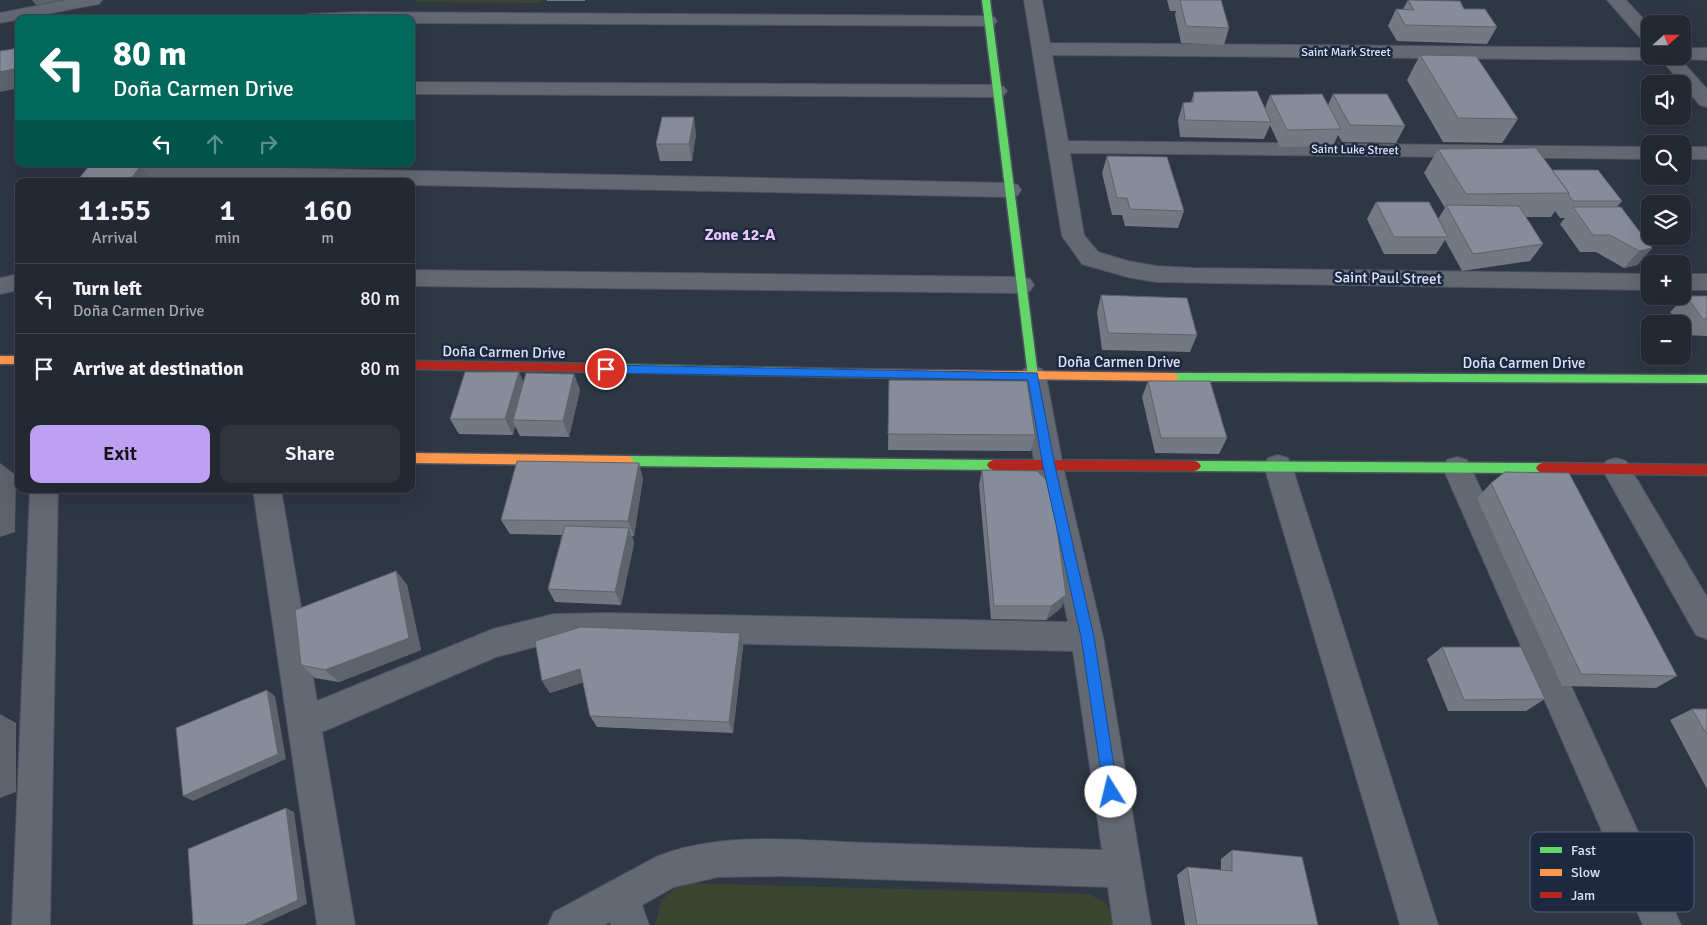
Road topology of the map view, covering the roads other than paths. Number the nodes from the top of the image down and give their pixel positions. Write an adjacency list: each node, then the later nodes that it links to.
1 (986, 0): 9 (street)
2 (1033, 0): 11 (street, Saint Paul Street)
3 (1616, 0): 10 (street)
4 (83, 7): 5 (street)
5 (23, 15)
6 (15, 16): 8 (street)
7 (415, 17): 9 (street)
8 (0, 18)
9 (988, 21): 17 (street)
10 (1641, 27)
11 (1042, 49): 12 (street, Saint Mark Street); 19 (street, Saint Paul Street)
12 (1641, 54)
13 (1691, 54): 14 (street)
14 (1707, 54)
15 (1675, 65): 18 (street)
16 (415, 88): 17 (street)
17 (997, 91): 26 (street)
18 (1707, 101)
19 (1059, 147): 20 (street, Saint Luke Street); 28 (street, Saint Paul Street)
20 (1641, 153)
21 (1691, 153): 22 (street)
22 (1707, 153)
23 (108, 167): 24 (street)
24 (410, 178)
25 (415, 178): 26 (street)
26 (1010, 190): 33 (street)
27 (415, 278): 33 (street)
28 (1641, 282)
29 (1691, 282): 30 (street)
30 (1707, 282)
31 (15, 283): 32 (street)
32 (0, 286)
33 (1022, 286): 37 (street)
34 (0, 360): 35 (street)
35 (15, 360)
36 (415, 365): 37 (street, Doña Carmen Drive)
37 (1033, 376): 38 (street, Doña Carmen Drive); 40 (street)
38 (1707, 379)
39 (415, 458): 40 (street)
40 (1049, 466): 41 (street); 48 (street)
41 (1278, 466): 42 (street); 58 (street)
42 (1457, 468): 43 (street); 50 (street)
43 (1616, 469): 44 (street); 47 (street)
44 (1707, 470)
45 (44, 493): 54 (street)
46 (268, 493): 49 (street)
47 (1707, 625)
48 (1088, 637): 49 (street); 51 (street)
49 (304, 723): 55 (street)
50 (1620, 832)
51 (1123, 869): 52 (street); 57 (street)
52 (626, 911): 56 (street)
53 (1656, 912): 59 (street)
54 (32, 925)
55 (336, 925)
56 (567, 925)
57 (1132, 925)
58 (1419, 925)
59 (1662, 925)

